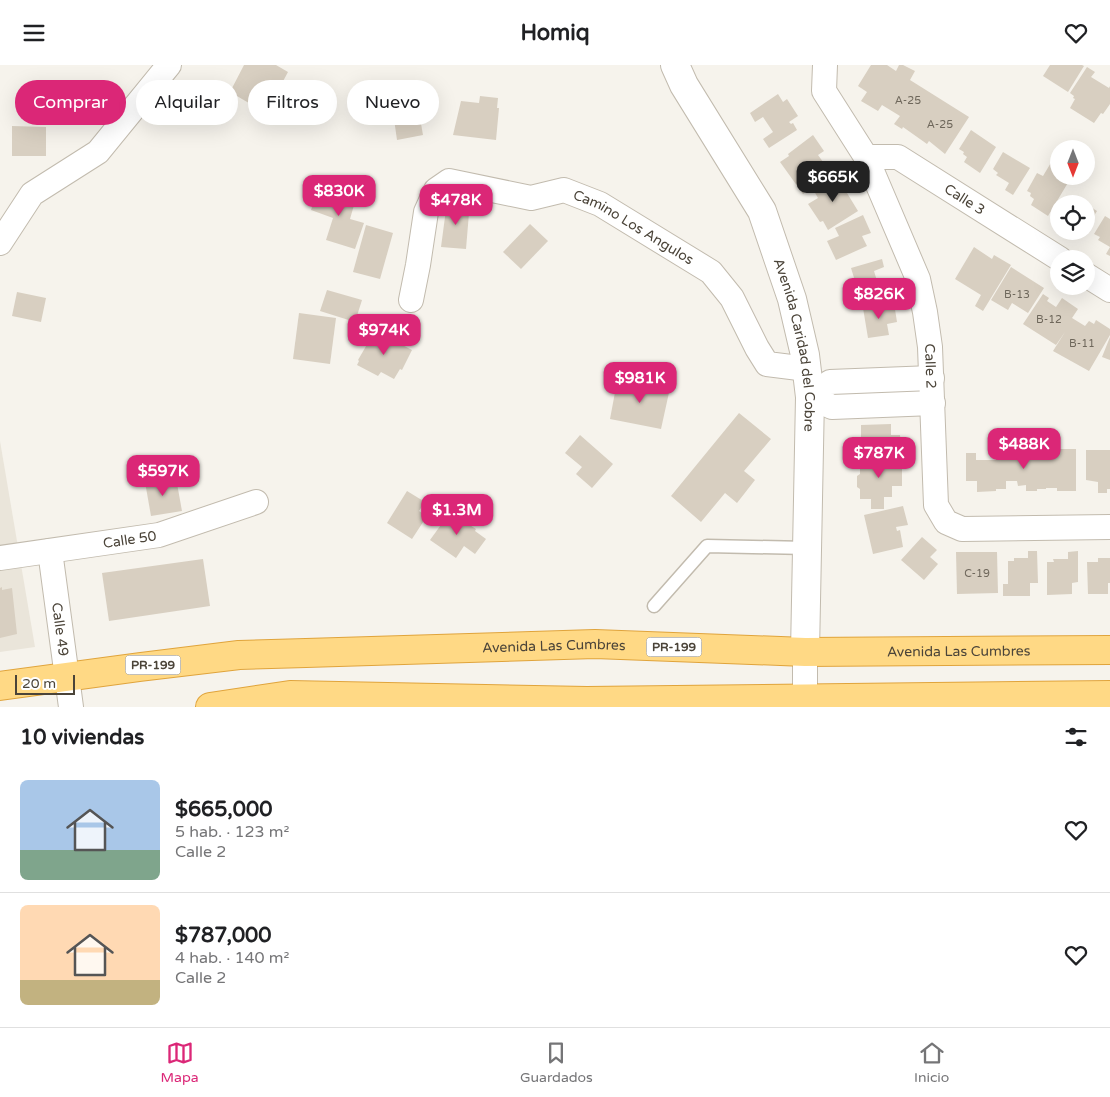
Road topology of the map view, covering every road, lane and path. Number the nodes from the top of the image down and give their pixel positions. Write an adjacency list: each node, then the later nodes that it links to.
1 (168, 65): 5 (street)
2 (675, 65): 10 (street, Avenida Caridad del Cobre)
3 (825, 65): 4 (street, Calle 2)
4 (866, 157): 6 (street, Calle 3); 11 (street, Calle 2)
5 (0, 243)
6 (1050, 253)
7 (1095, 281): 8 (street)
8 (1110, 290)
9 (411, 300): 10 (street, Camino Los Angulos)
10 (806, 369): 12 (street, Avenida Caridad del Cobre)
11 (932, 378): 12 (street); 13 (street, Calle 2)
12 (810, 397): 13 (street); 16 (street, Avenida Caridad del Cobre)
13 (933, 403): 15 (street, Calle 2)
14 (256, 502): 17 (street, Calle 50)
15 (1110, 527)
16 (807, 548): 19 (lane); 21 (street, Avenida Caridad del Cobre)
17 (50, 551): 18 (street, Calle 50); 22 (street, Calle 49)
18 (0, 558)
19 (654, 606)
20 (1110, 649): 21 (highway, Avenida Las Cumbres / PR-199)
21 (805, 652): 22 (highway, Avenida Las Cumbres / PR-199); 25 (street)
22 (67, 677): 23 (highway, Avenida Las Cumbres / PR-199); 26 (street, Calle 49)
23 (0, 686)
24 (1110, 695): 25 (highway)
25 (805, 704): 27 (highway)
26 (71, 707)
27 (210, 707)

